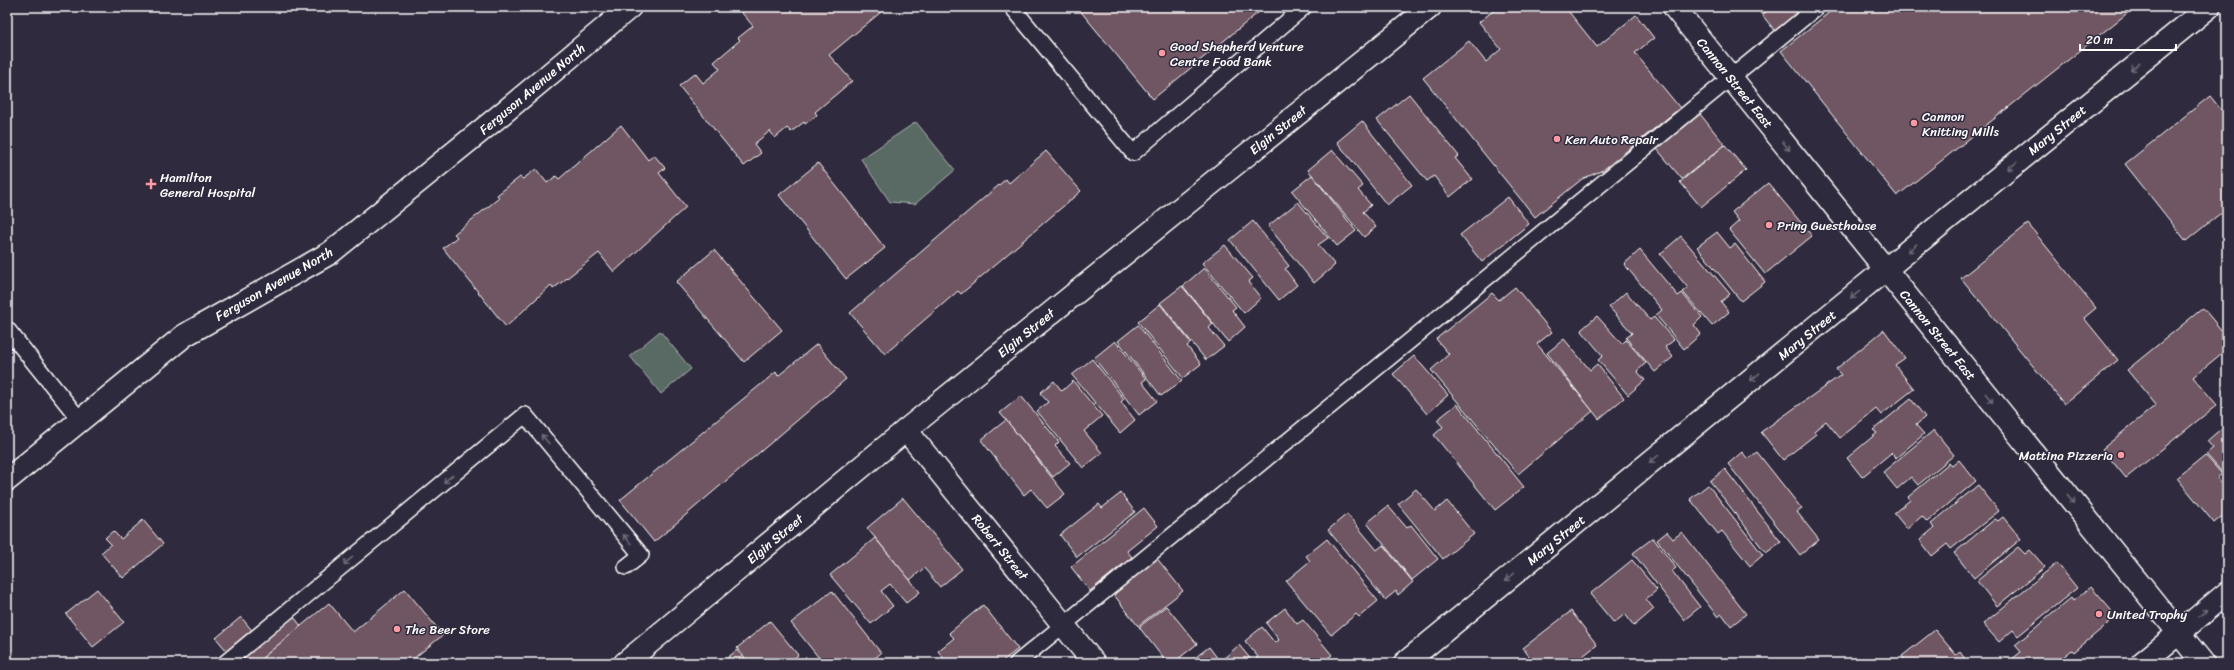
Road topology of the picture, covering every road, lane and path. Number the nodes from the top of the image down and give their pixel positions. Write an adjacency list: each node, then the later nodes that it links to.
1 (630, 7): 11 (street, Ferguson Avenue North)
2 (1012, 7): 3 (lane)
3 (1304, 7)
4 (1430, 7): 12 (street, Elgin Street)
5 (1674, 7): 8 (street, Cannon Street East)
6 (1817, 7): 8 (lane)
7 (2209, 7): 9 (street, Mary Street, one-way to 9)
8 (1731, 78): 9 (street, Cannon Street East, one-way to 9); 16 (lane)
9 (1886, 270): 17 (street, Cannon Street East, one-way to 17); 22 (street, Mary Street, one-way to 22)
10 (7, 329): 11 (lane)
11 (80, 420): 13 (street, Ferguson Avenue North)
12 (906, 430): 16 (street, Robert Street); 19 (street, Elgin Street)
13 (7, 480)
14 (626, 566): 18 (lane, one-way to 18)
15 (2227, 593): 17 (street, one-way to 15)
16 (1064, 625): 20 (lane); 21 (street, Robert Street)
17 (2179, 633): 23 (street); 24 (street, Cannon Street East)
18 (225, 663)
19 (625, 663)
20 (1016, 663)
21 (1094, 663)
22 (1405, 663)
23 (2142, 663)
24 (2203, 663)

